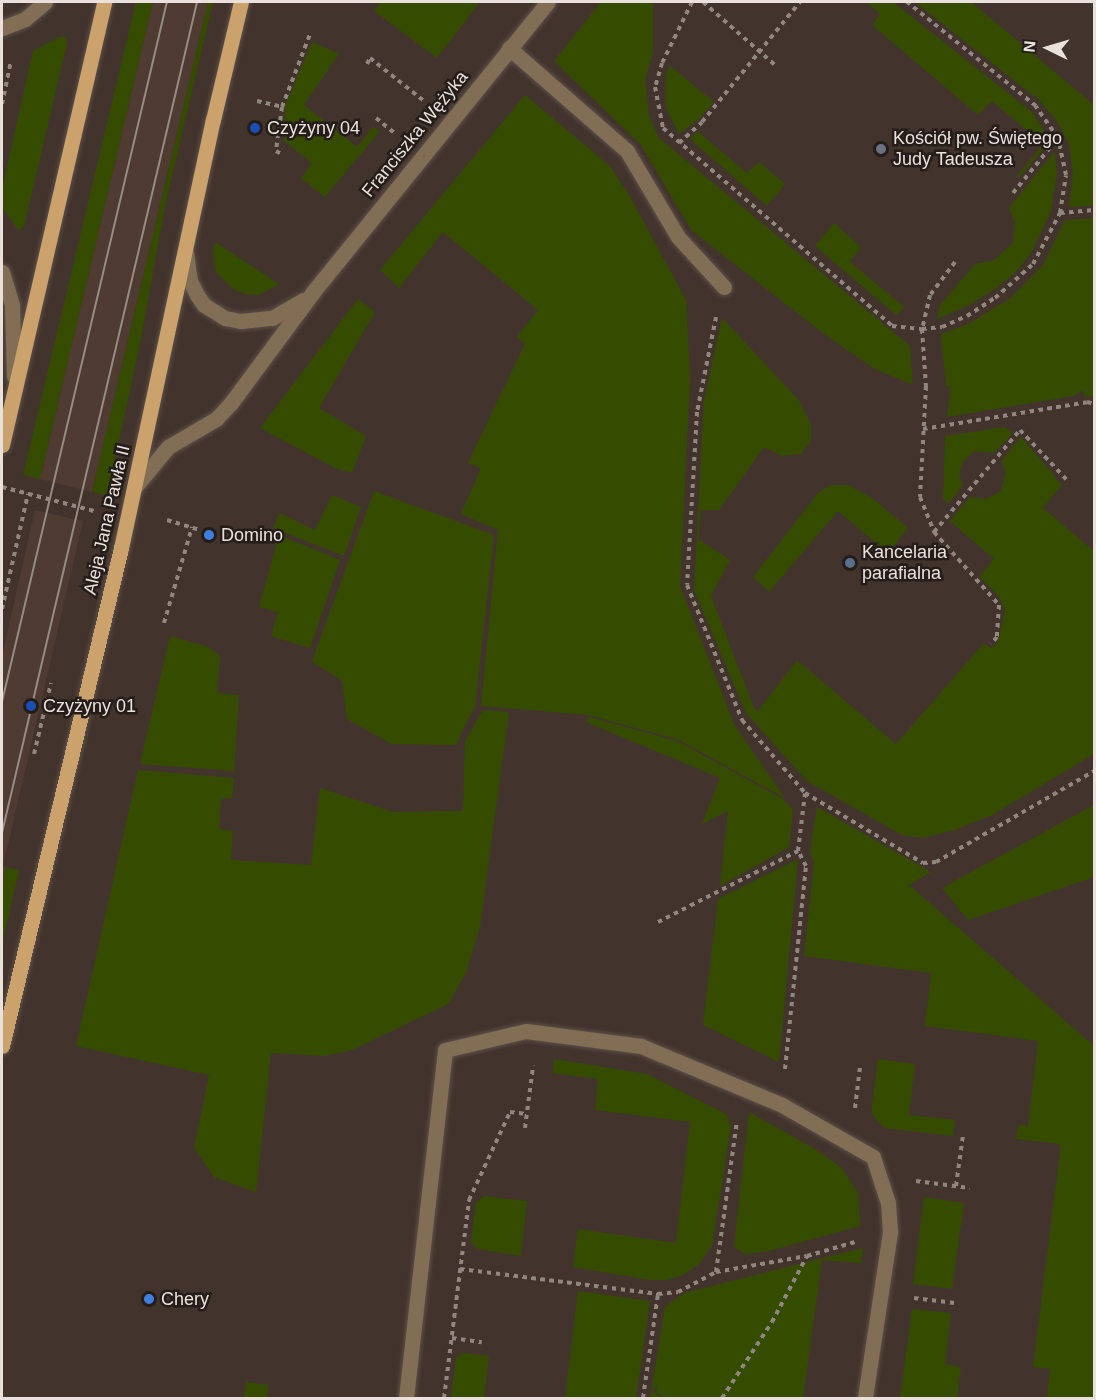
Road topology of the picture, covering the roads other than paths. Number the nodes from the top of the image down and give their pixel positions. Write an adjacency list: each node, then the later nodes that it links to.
1 (45, 2): 5 (street)
2 (104, 2): 11 (main road)
3 (241, 2): 7 (main road, Aleja Jana Pawła II)
4 (548, 2): 6 (street, Franciszka Wężyka)
5 (2, 28)
6 (509, 48): 9 (street); 10 (street, Franciszka Wężyka)
7 (186, 247): 10 (street, Franciszka Wężyka); 13 (main road, Aleja Jana Pawła II)
8 (2, 272): 11 (street)
9 (724, 287)
10 (313, 292): 13 (street, Franciszka Wężyka)
11 (12, 402): 12 (main road)
12 (2, 445)
13 (135, 487): 14 (main road, Aleja Jana Pawła II)
14 (2, 1046)
15 (406, 1398): 16 (street)
16 (865, 1398)

